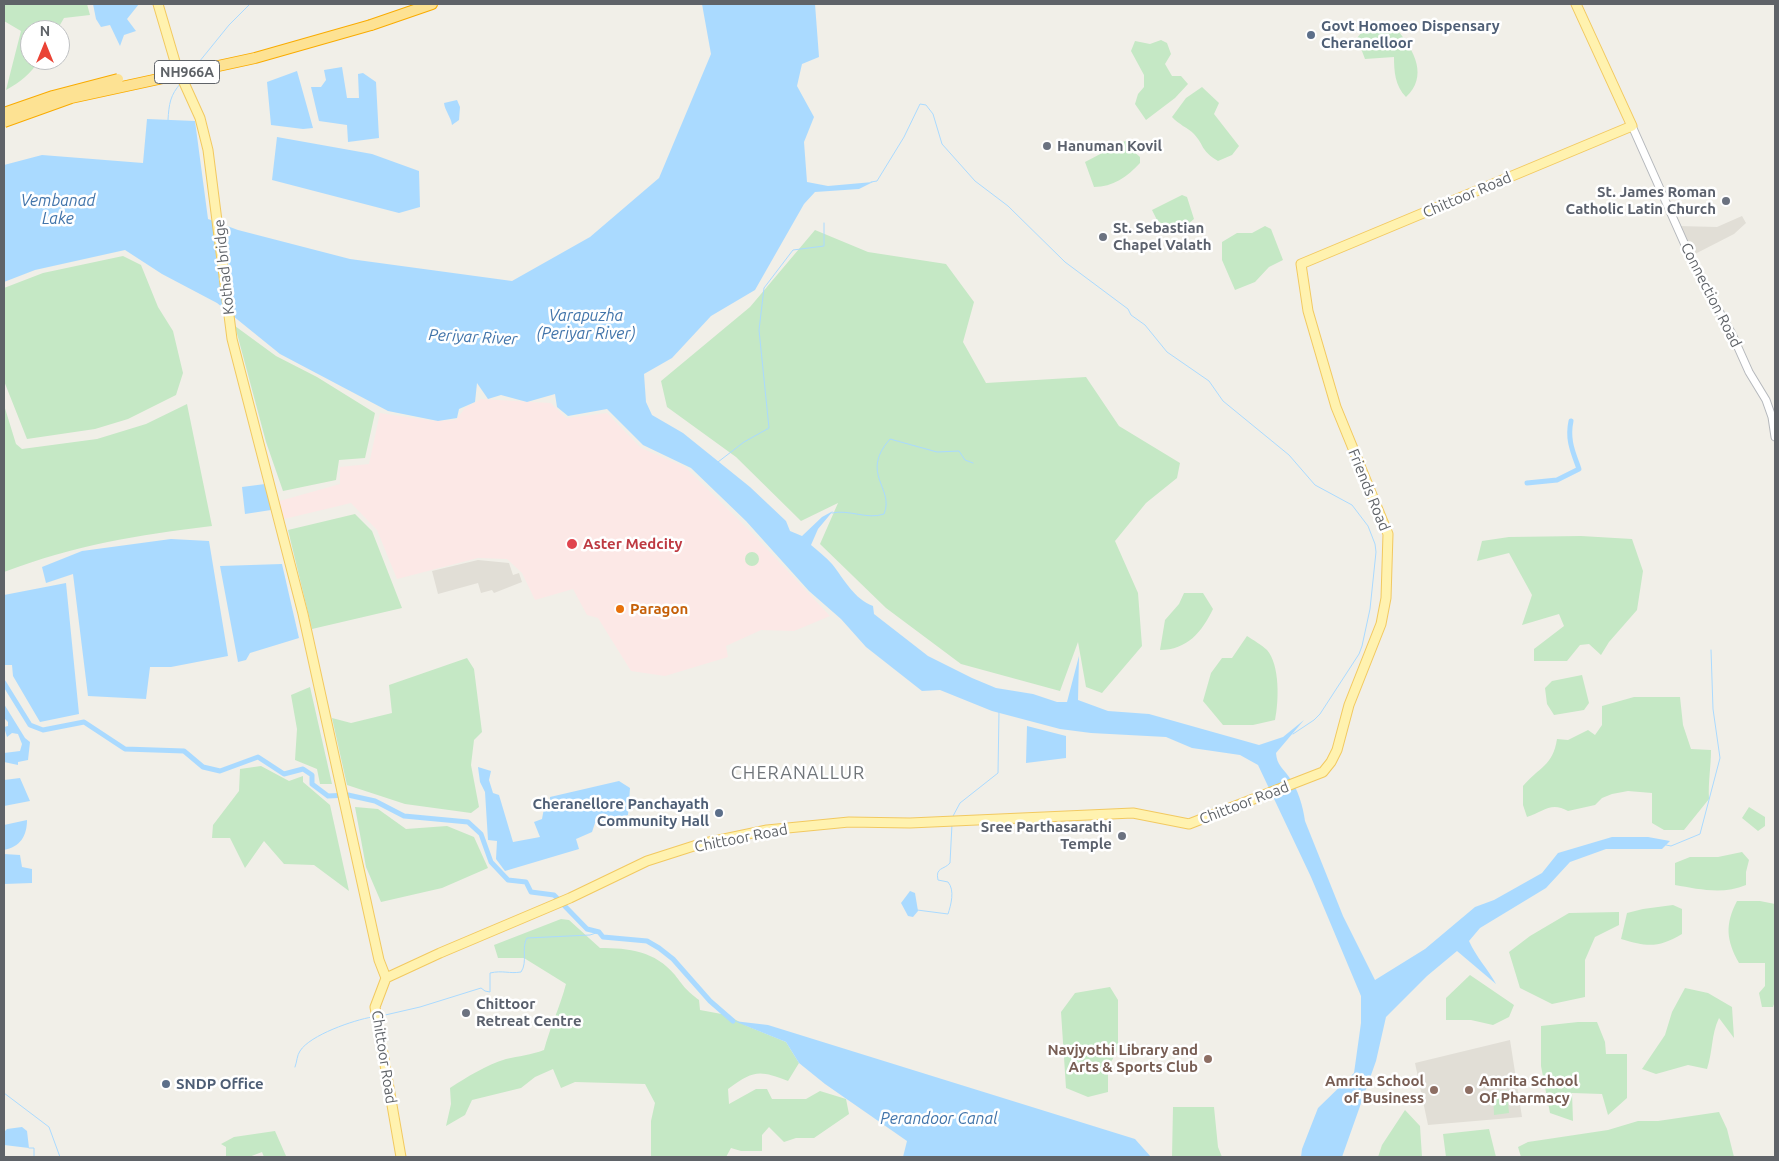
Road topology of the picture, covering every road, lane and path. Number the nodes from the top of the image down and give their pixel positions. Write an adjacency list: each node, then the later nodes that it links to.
1 (158, 4): 12 (main road, Kothad bridge)
2 (415, 4): 5 (highway, NH966A)
3 (432, 4): 5 (highway, NH966A)
4 (1576, 4): 8 (main road)
5 (370, 22): 6 (highway, NH966A, bridge); 7 (highway, NH966A, bridge)
6 (4, 113)
7 (4, 122)
8 (1632, 126): 9 (main road, Chittoor Road); 10 (street, Connection Road)
9 (1301, 264): 11 (main road, Friends Road)
10 (1775, 436)
11 (1297, 783): 12 (main road, Chittoor Road)
12 (386, 978): 13 (main road, Chittoor Road)
13 (401, 1157)

